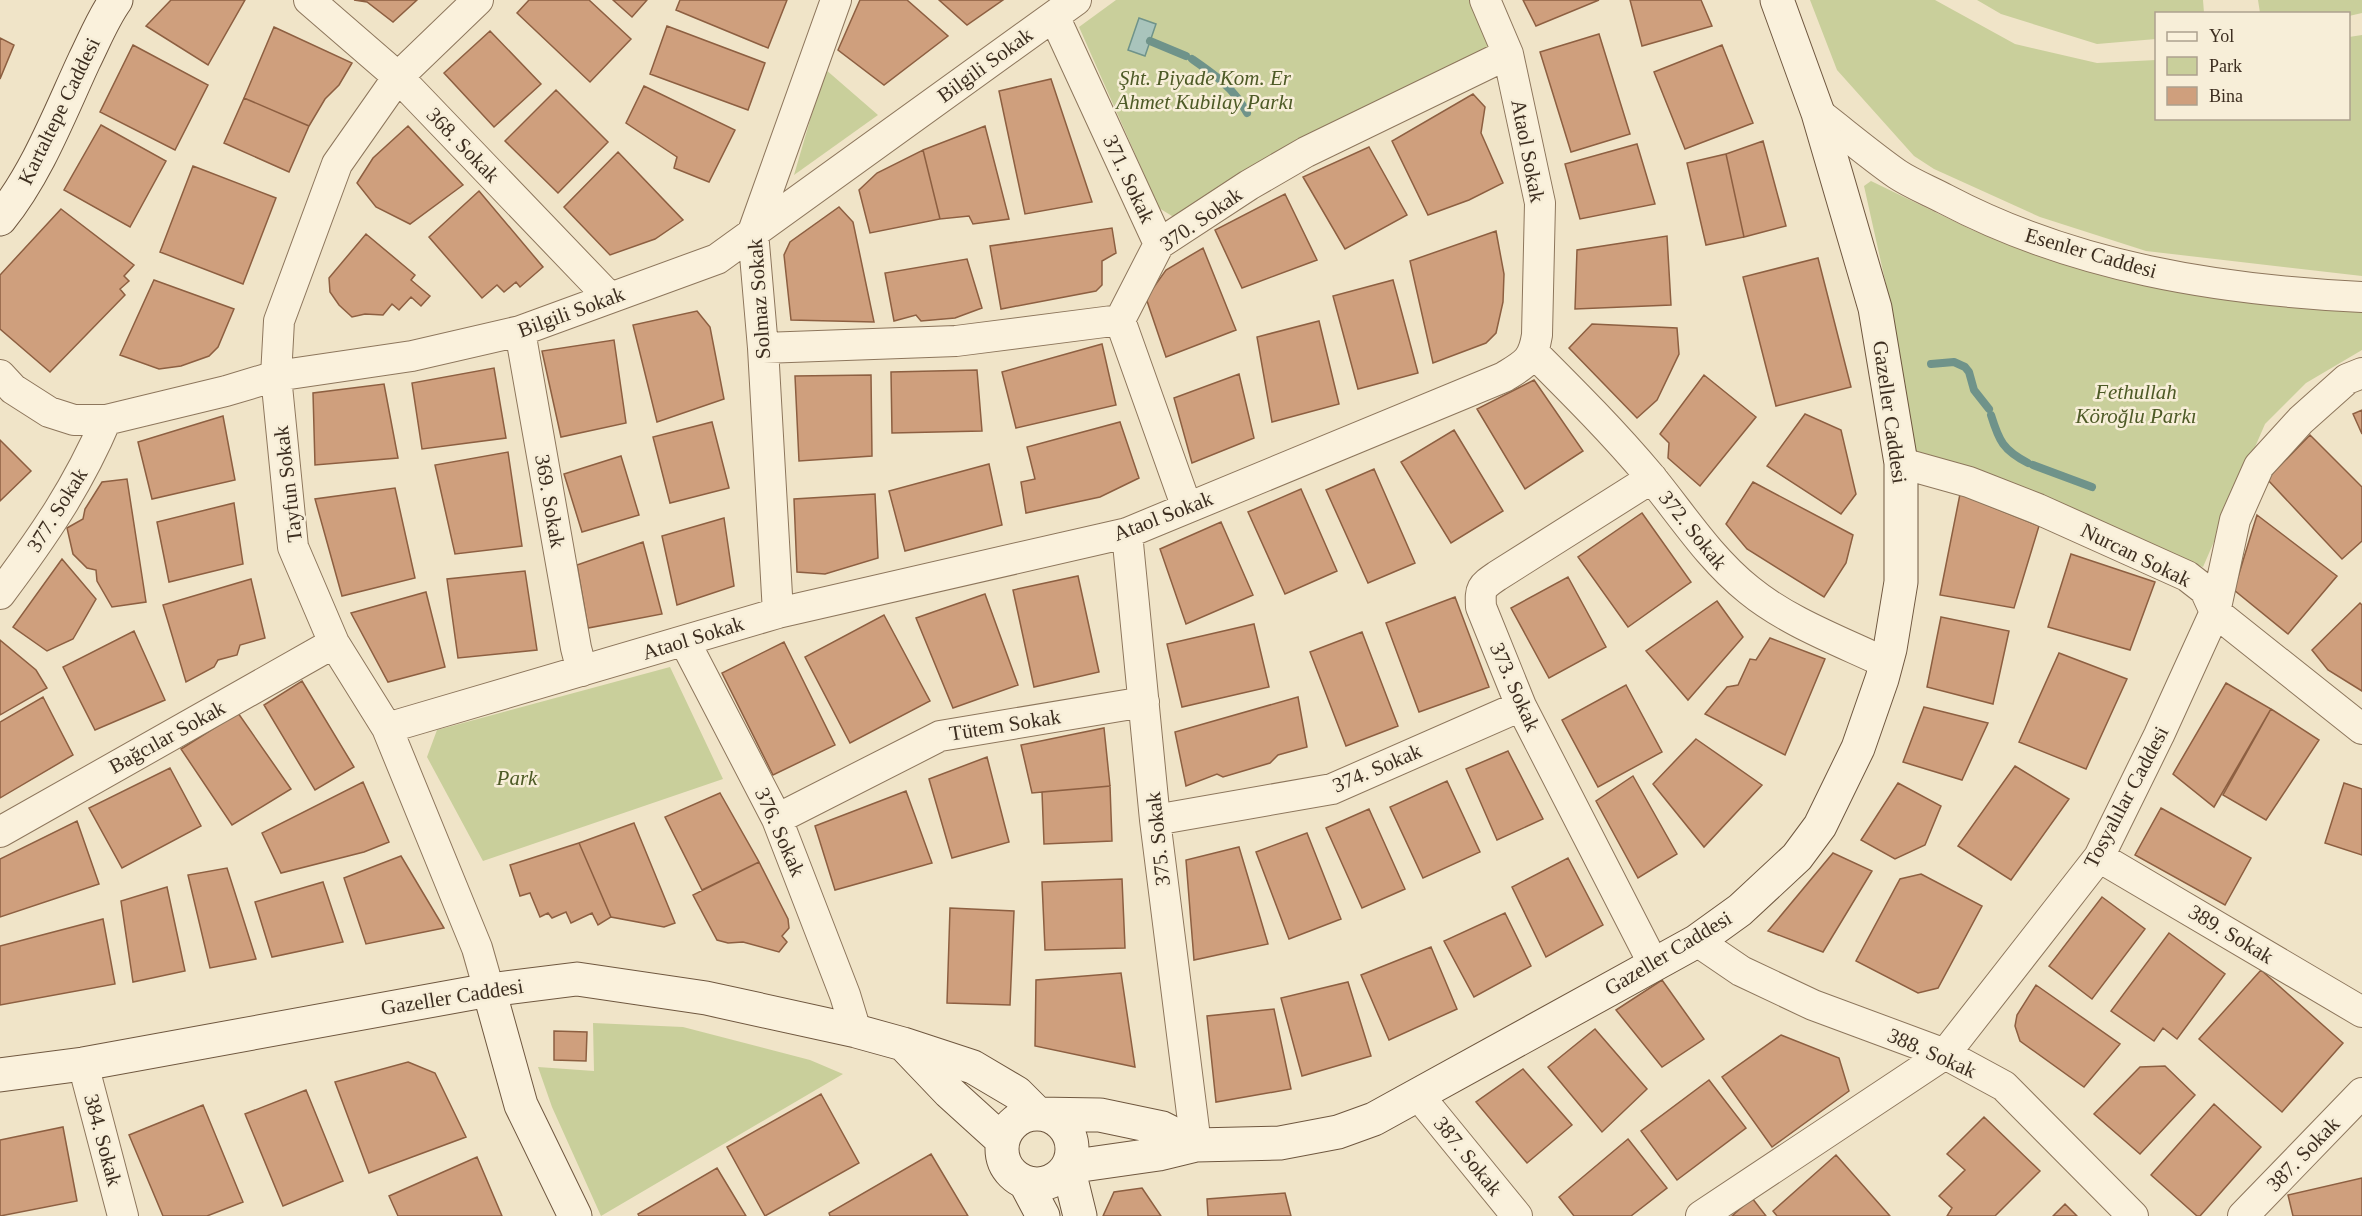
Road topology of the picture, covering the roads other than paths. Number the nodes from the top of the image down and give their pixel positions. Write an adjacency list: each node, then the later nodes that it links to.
1 (116, 0): 11 (street, Kartaltepe Caddesi)
2 (309, 0): 9 (street, 368. Sokak)
3 (478, 0): 9 (street, Tayfun Sokak)
4 (836, 0): 12 (street, Solmaz Sokak)
5 (1485, 0): 8 (street, Ataol Sokak)
6 (1777, 0): 10 (street, Gazeller Caddesi)
7 (1065, 8): 12 (street, Bilgili Sokak); 13 (street, 371. Sokak)
8 (1508, 54): 13 (street, 370. Sokak); 19 (street, Ataol Sokak)
9 (398, 77): 15 (street, 368. Sokak); 22 (street, Tayfun Sokak)
10 (1818, 113): 14 (street, Esenler Caddesi); 24 (street, Gazeller Caddesi)
11 (0, 219)
12 (753, 232): 15 (street, Bilgili Sokak); 18 (street, Solmaz Sokak)
13 (1159, 244): 16 (street, 370. Sokak)
14 (2362, 297)
15 (610, 298): 17 (street, Bilgili Sokak)
16 (1120, 320): 18 (street); 26 (street)
17 (520, 331): 22 (street, Bilgili Sokak); 34 (street, 369. Sokak)
18 (763, 348): 30 (street, Solmaz Sokak)
19 (1534, 353): 25 (street, 372. Sokak); 26 (street, Ataol Sokak)
20 (2362, 373): 29 (street, Tosyalılar Caddesi)
21 (0, 375): 23 (street, Bilgili Sokak)
22 (276, 376): 23 (street, Bilgili Sokak); 32 (street, Tayfun Sokak)
23 (106, 420): 28 (street, 377. Sokak)
24 (1901, 463): 29 (street, Nurcan Sokak); 33 (street, Gazeller Caddesi)
25 (1652, 478): 33 (street, 372. Sokak); 36 (street, 373. Sokak)
26 (1187, 508): 27 (street, Ataol Sokak)
27 (1127, 533): 30 (street, Ataol Sokak); 35 (street, 375. Sokak)
28 (0, 594)
29 (2215, 612): 38 (street, Nurcan Sokak); 42 (street, Tosyalılar Caddesi)
30 (778, 613): 31 (street, Ataol Sokak)
31 (685, 642): 34 (street, Ataol Sokak); 39 (street, 376. Sokak)
32 (334, 643): 37 (street, Tayfun Sokak); 41 (street, Bağcılar Sokak)
33 (1886, 663): 43 (street, Gazeller Caddesi)
34 (582, 671): 37 (street, Ataol Sokak)
35 (1144, 702): 39 (street, Tütem Sokak); 40 (street, 375. Sokak)
36 (1521, 706): 40 (street, 374. Sokak); 44 (street, 373. Sokak)
37 (387, 728): 45 (street, Tayfun Sokak)
38 (2362, 729)
39 (777, 819): 47 (street, 376. Sokak)
40 (1155, 820): 56 (street, 375. Sokak)
41 (0, 832)
42 (2099, 857): 46 (street, 389. Sokak); 49 (street, Tosyalılar Caddesi)
43 (1697, 941): 44 (street, Gazeller Caddesi); 49 (street, 388. Sokak)
44 (1653, 963): 53 (street, Gazeller Caddesi)
45 (489, 990): 47 (street, Gazeller Caddesi); 50 (street, Gazeller Caddesi); 60 (street)
46 (2362, 1012)
47 (856, 1031): 48 (street, Gazeller Caddesi)
48 (903, 1044): 54 (street, Gazeller Caddesi); 55 (street)
49 (1945, 1054): 64 (street, Tosyalılar Caddesi); 65 (street, 388. Sokak)
50 (83, 1064): 51 (street, Gazeller Caddesi); 59 (street, 384. Sokak)
51 (0, 1075)
52 (2362, 1092): 66 (street, 387. Sokak)
53 (1419, 1096): 56 (street, Gazeller Caddesi); 63 (street, 387. Sokak)
54 (1038, 1114): 55 (street); 56 (street, Gazeller Caddesi); 57 (street)
55 (1003, 1142): 58 (street)
56 (1196, 1145): 57 (street, Gazeller Caddesi)
57 (1068, 1167): 58 (street); 62 (street)
58 (1025, 1182): 61 (street)
59 (123, 1216)
60 (574, 1216)
61 (1043, 1216)
62 (1080, 1216)
63 (1517, 1216)
64 (1701, 1216)
65 (2133, 1216)
66 (2243, 1216)

